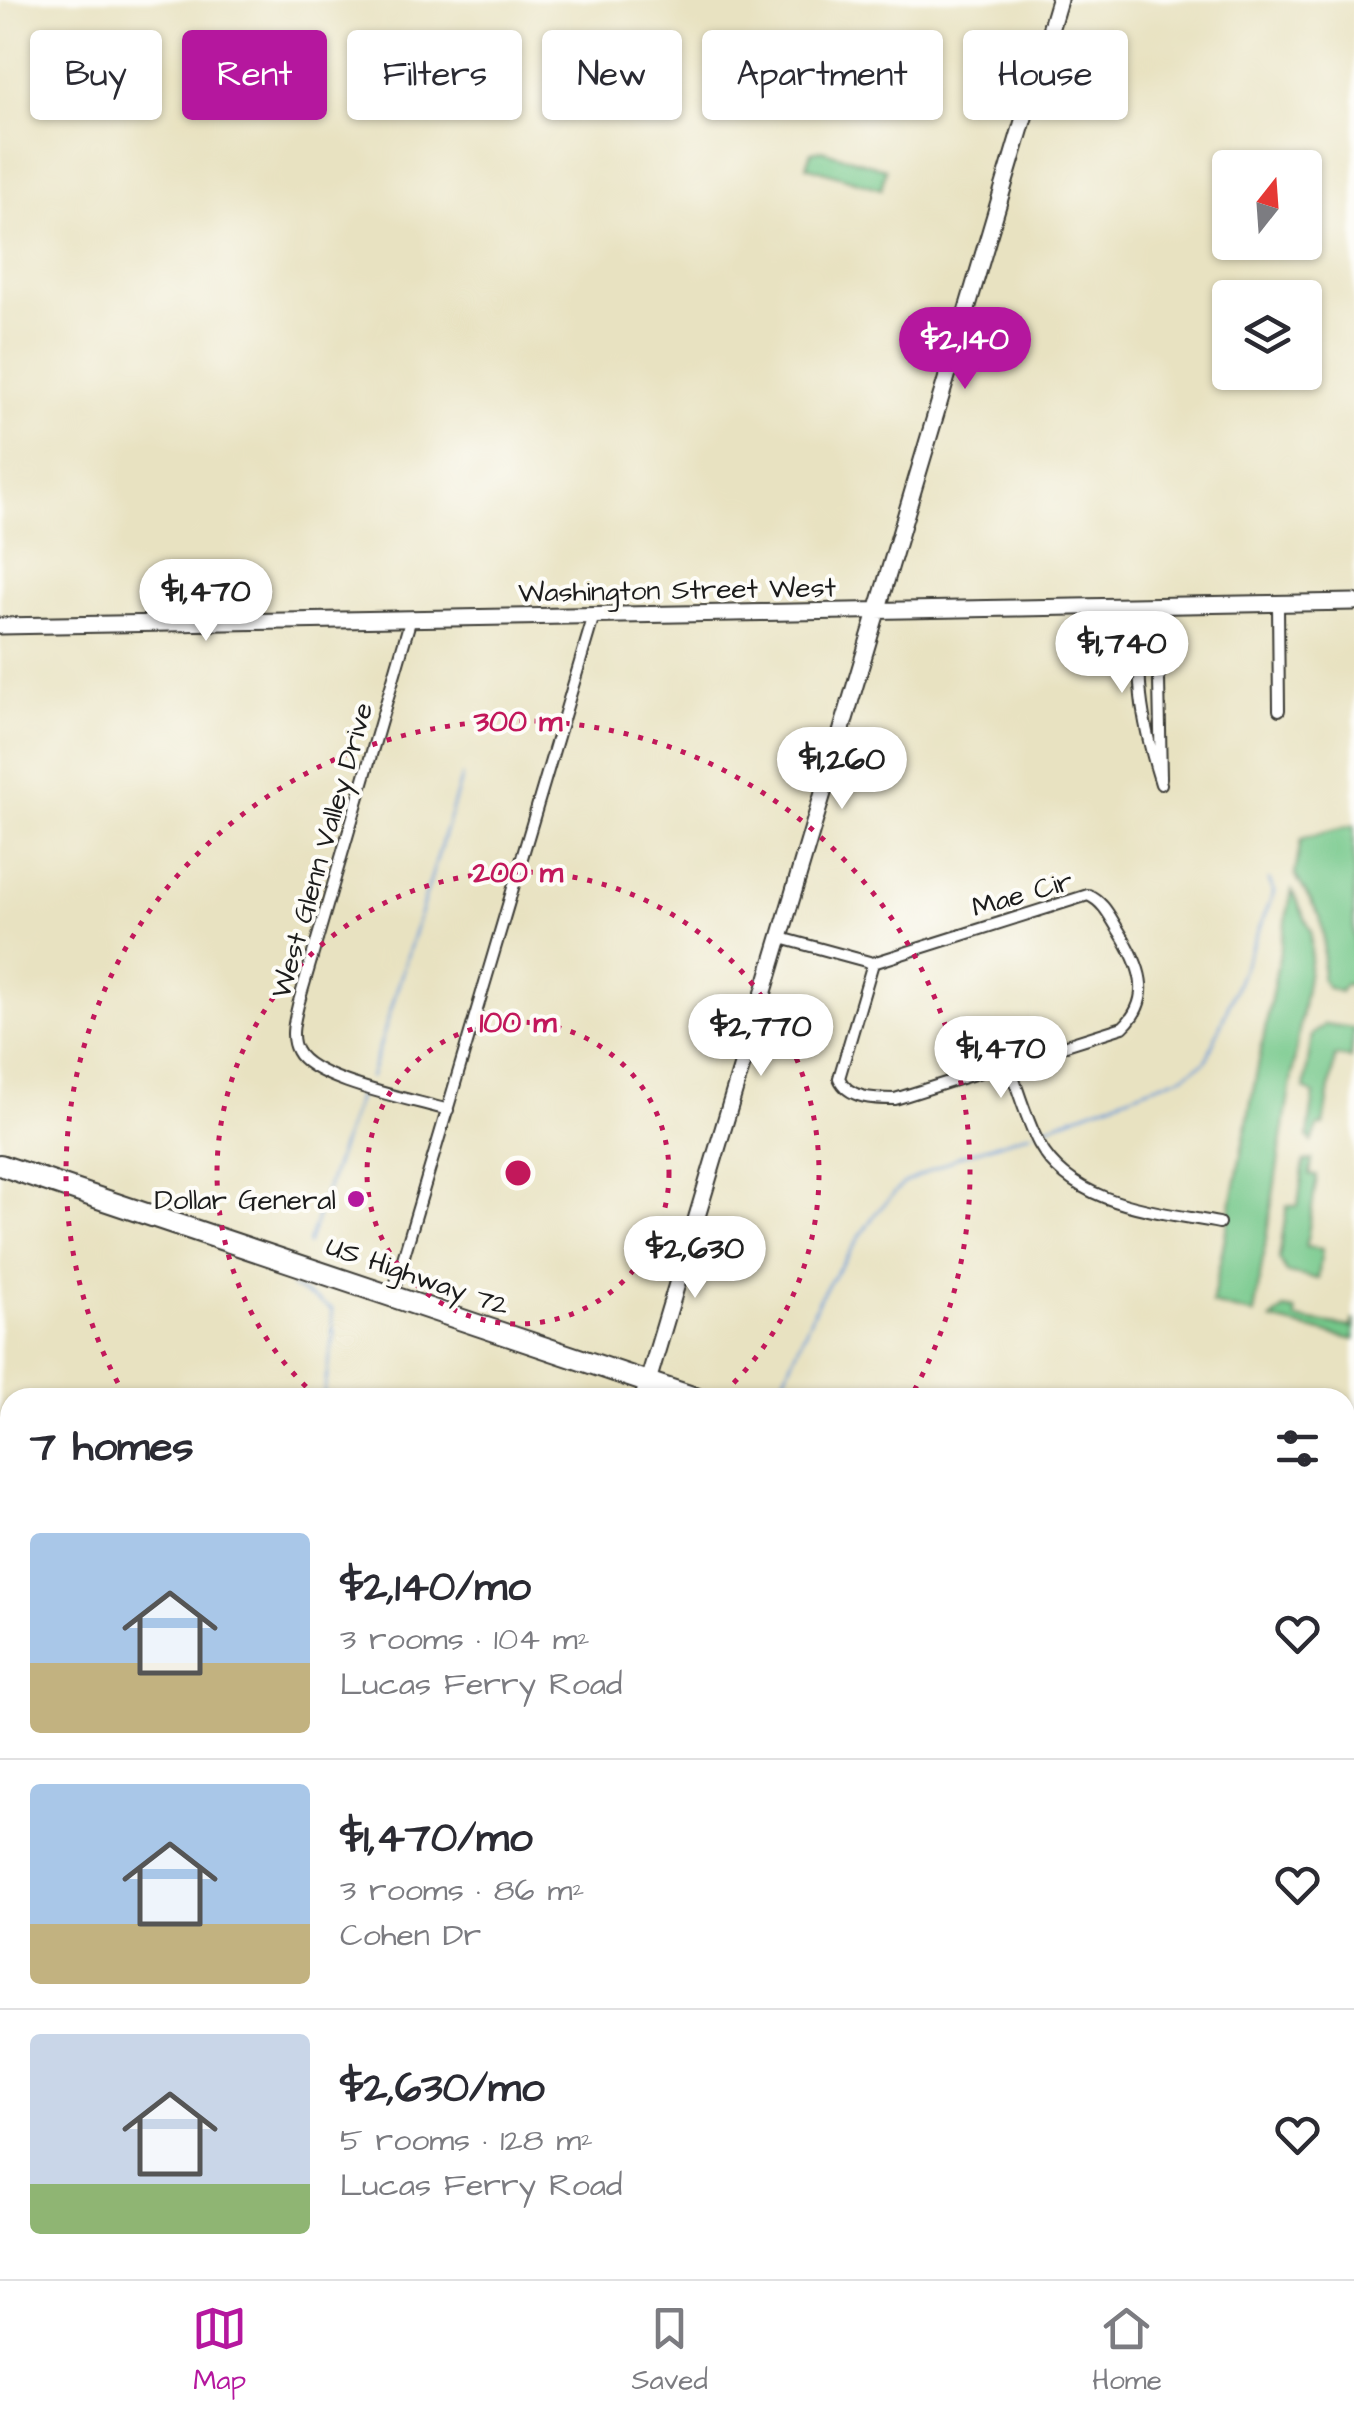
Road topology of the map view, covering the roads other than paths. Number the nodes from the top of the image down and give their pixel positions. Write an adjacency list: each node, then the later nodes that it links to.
1 (1059, 0): 5 (street)
2 (1354, 602): 3 (street, Washington Street West)
3 (1278, 605): 4 (street, Washington Street West); 9 (street)
4 (1150, 608): 4 (street); 5 (street, Washington Street West)
5 (876, 610): 6 (street, Washington Street West); 10 (street)
6 (594, 615): 7 (street, Washington Street West); 13 (street)
7 (411, 618): 8 (street, Washington Street West); 13 (street, West Glenn Valley Drive)
8 (0, 626)
9 (1279, 710)
10 (781, 938): 11 (street); 18 (street)
11 (873, 963): 12 (street, Mae Cir); 12 (street, Mae Cir)
12 (1008, 1063): 15 (street)
13 (448, 1110): 16 (street)
14 (0, 1165): 16 (highway, US Highway 72)
15 (1219, 1223)
16 (392, 1296): 17 (highway, US Highway 72)
17 (642, 1388)
18 (645, 1388)

